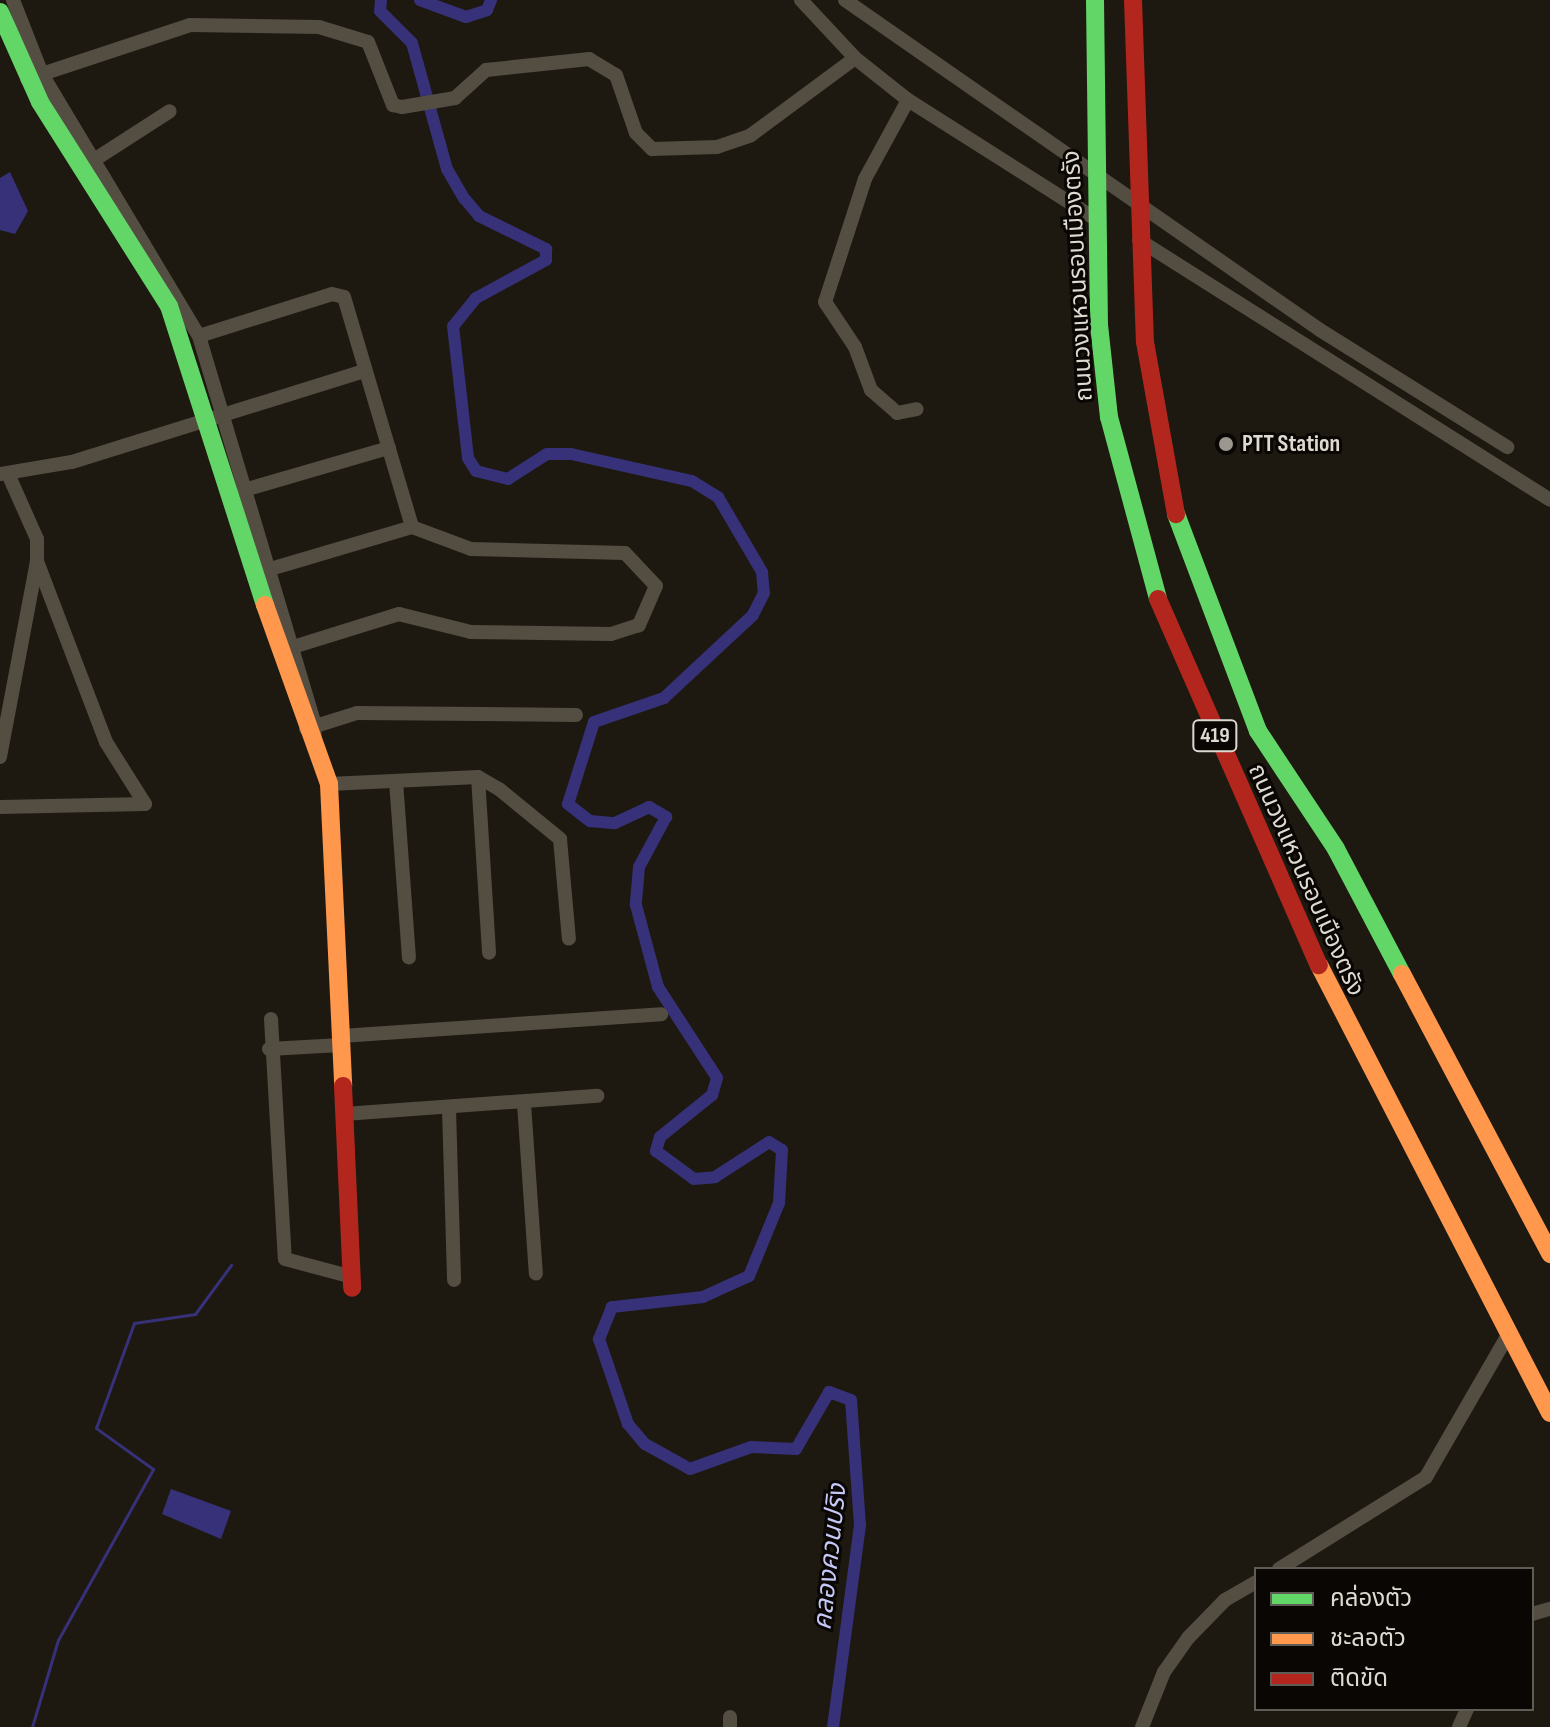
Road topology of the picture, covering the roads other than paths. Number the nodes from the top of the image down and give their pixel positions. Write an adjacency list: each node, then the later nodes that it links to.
1 (13, 0): 8 (street)
2 (801, 0): 7 (street)
3 (845, 0): 12 (street)
4 (1095, 0): 12 (main road, ถนนวงแหวนรอบเมืองตรัง / 419)
5 (1133, 0): 13 (main road, ถนนวงแหวนรอบเมืองตรัง / 419)
6 (0, 12): 8 (main road)
7 (855, 58): 8 (street); 9 (street)
8 (35, 77): 11 (street); 19 (main road)
9 (908, 100): 14 (street); 18 (street)
10 (170, 111): 11 (street)
11 (94, 160): 16 (street)
12 (1096, 174): 13 (street); 14 (main road, ถนนวงแหวนรอบเมืองตรัง / 419)
13 (1137, 197): 15 (main road, ถนนวงแหวนรอบเมืองตรัง / 419); 20 (street)
14 (1097, 220): 51 (main road, ถนนวงแหวนรอบเมืองตรัง / 419)
15 (1139, 240): 24 (street); 47 (main road, ถนนวงแหวนรอบเมืองตรัง / 419)
16 (199, 336): 17 (street); 19 (street)
17 (364, 371): 19 (street); 21 (street)
18 (917, 409)
19 (212, 416): 22 (street); 23 (street); 30 (main road)
20 (1507, 447)
21 (389, 448): 23 (street); 25 (street)
22 (4, 474): 26 (street)
23 (244, 490): 27 (street)
24 (1550, 500)
25 (412, 527): 27 (street); 28 (street)
26 (37, 561): 31 (street); 35 (street)
27 (267, 570): 28 (street)
28 (290, 648): 30 (street)
29 (576, 715): 30 (street)
30 (312, 733): 34 (main road)
31 (0, 757)
32 (478, 777): 33 (street); 36 (street); 37 (street)
33 (396, 781): 34 (street); 38 (street)
34 (329, 784): 41 (main road)
35 (0, 807)
36 (569, 939)
37 (489, 953)
38 (409, 958)
39 (661, 1014): 41 (street)
40 (271, 1019): 42 (street)
41 (341, 1040): 42 (street); 46 (main road)
42 (269, 1049): 50 (street)
43 (597, 1096): 44 (street)
44 (524, 1104): 45 (street); 48 (street)
45 (449, 1109): 46 (street); 49 (street)
46 (344, 1114): 50 (main road)
47 (1548, 1243)
48 (536, 1274)
49 (454, 1280)
50 (352, 1282)
51 (1509, 1333): 52 (main road, ถนนวงแหวนรอบเมืองตรัง / 419); 53 (street)
52 (1550, 1413)
53 (1282, 1567)
54 (1254, 1583): 55 (street)
55 (1142, 1727)

